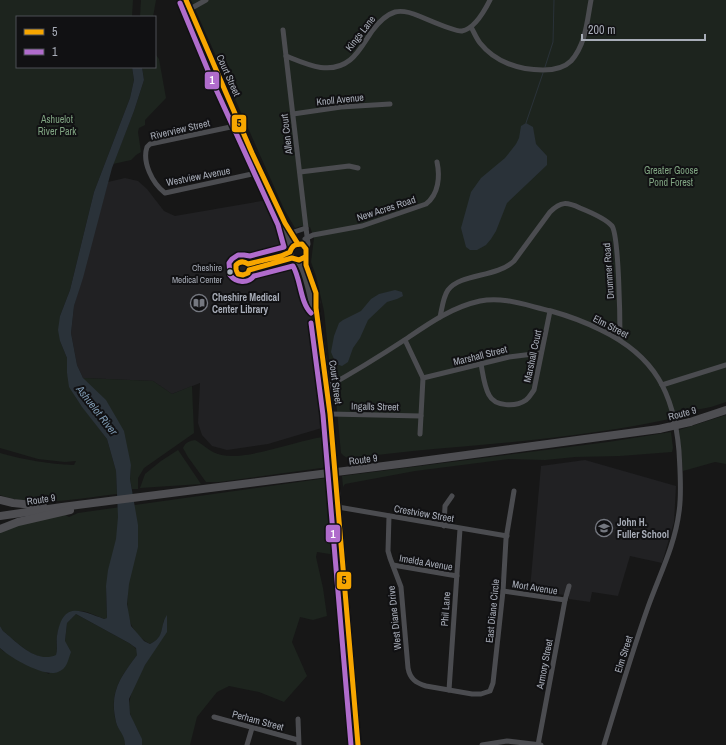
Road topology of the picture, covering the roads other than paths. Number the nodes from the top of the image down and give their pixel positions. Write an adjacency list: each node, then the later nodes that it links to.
1 (186, 0): 5 (main road, Court Street)
2 (206, 0): 5 (street)
3 (490, 0): 6 (street)
4 (591, 0): 6 (street)
5 (190, 9): 11 (main road, Court Street)
6 (471, 27): 8 (street, Kings Lane)
7 (283, 30): 8 (street, Allen Court)
8 (286, 56): 10 (street, Allen Court)
9 (390, 104): 10 (street, Knoll Avenue)
10 (293, 114): 16 (street, Allen Court)
11 (240, 126): 12 (street, Riverview Street); 15 (main road, Court Street)
12 (147, 147): 15 (street, Westview Avenue)
13 (437, 162): 20 (street, New Acres Road)
14 (358, 168): 16 (street)
15 (261, 172): 17 (main road, Court Street)
16 (300, 172): 18 (street, Allen Court)
17 (285, 223): 19 (main road, Court Street); 21 (main road, Court Street)
18 (306, 228): 19 (street); 20 (street, Allen Court)
19 (291, 233): 21 (main road, Court Street)
20 (307, 237): 21 (street); 22 (street, Allen Court)
21 (296, 245): 22 (main road, Court Street); 23 (main road, Court Street)
22 (306, 253): 23 (main road); 24 (main road, Court Street)
23 (298, 260): 24 (main road, Court Street)
24 (316, 308): 34 (main road, Court Street)
25 (550, 311): 26 (street, Elm Street); 27 (street, Elm Street); 29 (street, Marshall Court)
26 (440, 317): 27 (street, Drummer Road); 28 (street, Elm Street)
27 (620, 339): 33 (street, Elm Street)
28 (406, 340): 32 (street); 34 (street, Elm Street)
29 (541, 353): 30 (street, Marshall Street); 30 (street, Marshall Court)
30 (481, 364): 32 (street, Marshall Street)
31 (726, 365): 33 (street)
32 (423, 378): 37 (street)
33 (662, 385): 65 (street, Elm Street)
34 (327, 387): 36 (main road, Court Street)
35 (726, 410): 42 (highway, Route 9, bridge)
36 (330, 414): 37 (street, Ingalls Street); 44 (main road, Court Street, bridge)
37 (420, 416): 38 (street)
38 (420, 434)
39 (514, 491): 50 (street, East Diane Circle)
40 (452, 496): 47 (street)
41 (0, 500): 43 (highway)
42 (102, 502): 43 (highway, Route 9); 48 (highway)
43 (62, 507): 45 (highway, Route 9)
44 (338, 507): 46 (street, Crestview Street); 62 (main road, Court Street)
45 (0, 516)
46 (389, 516): 47 (street, Crestview Street); 51 (street, West Diane Drive)
47 (444, 526): 49 (street, Crestview Street)
48 (0, 529)
49 (460, 529): 50 (street, Crestview Street); 52 (street, Phil Lane)
50 (507, 536): 54 (street, East Diane Circle)
51 (393, 565): 52 (street, Imelda Avenue); 56 (street, West Diane Drive)
52 (457, 576): 56 (street, Phil Lane)
53 (569, 586): 55 (street, Armory Street)
54 (503, 591): 55 (street, Mort Avenue); 56 (street, East Diane Circle)
55 (565, 600): 64 (street, Armory Street)
56 (449, 690)
57 (214, 717): 59 (street, Perham Street)
58 (298, 719): 60 (street)
59 (252, 728): 60 (street, Perham Street); 61 (street)
60 (299, 743)
61 (247, 745)
62 (358, 745)
63 (482, 745): 64 (street)
64 (539, 745)
65 (604, 745)

